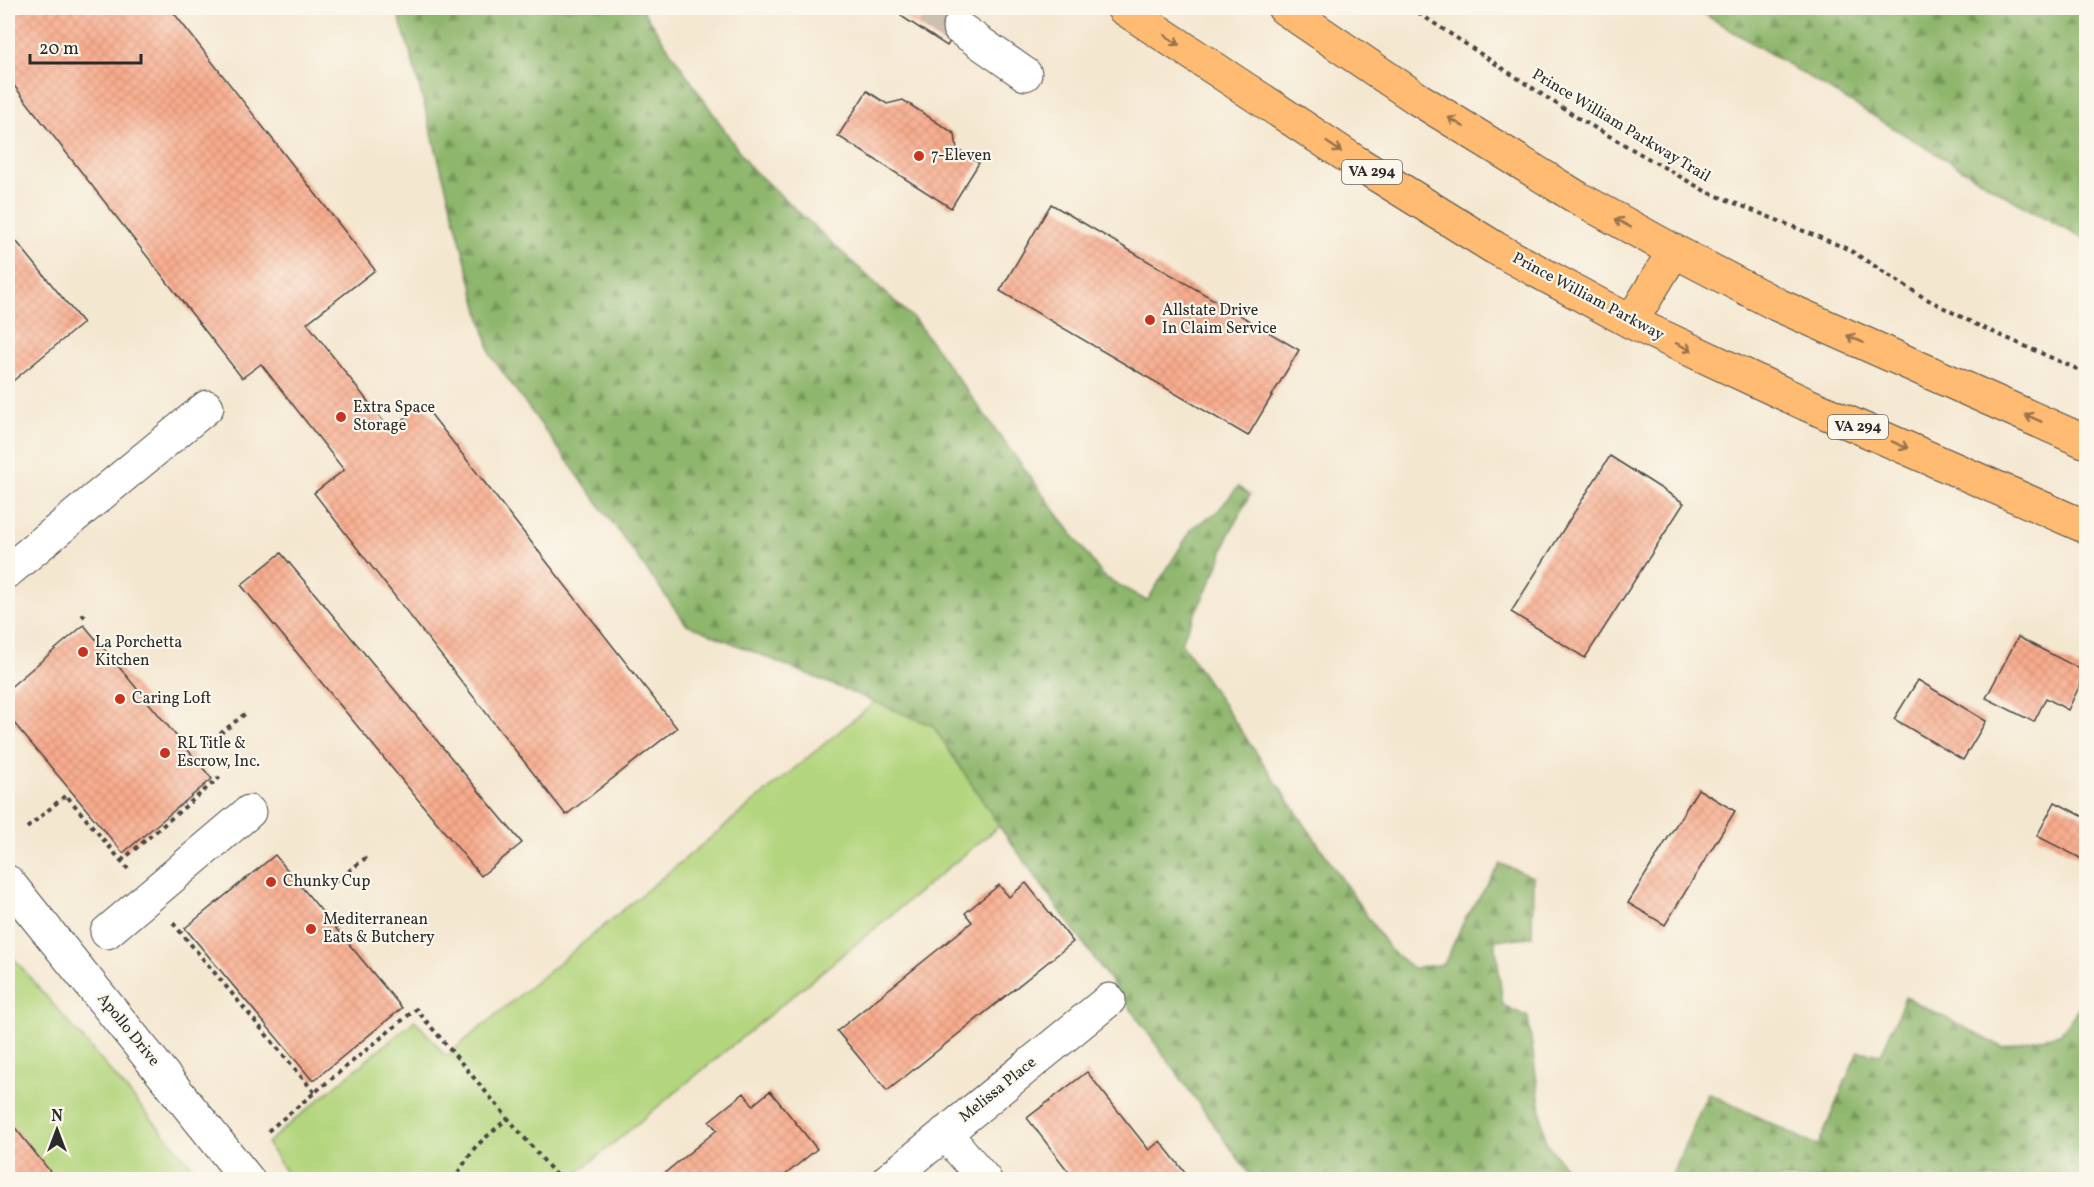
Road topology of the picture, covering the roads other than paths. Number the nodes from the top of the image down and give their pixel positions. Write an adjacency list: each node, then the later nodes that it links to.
1 (1123, 8): 6 (highway, Prince William Parkway / VA 294, one-way to 6)
2 (1284, 8): 5 (highway, one-way to 2)
3 (959, 28): 4 (street)
4 (1025, 74)
5 (1674, 250): 6 (highway); 8 (highway, one-way to 5)
6 (1631, 322): 9 (highway, Prince William Parkway / VA 294, one-way to 9)
7 (207, 407): 10 (street)
8 (2086, 442)
9 (2086, 527)
10 (8, 571)
11 (249, 812): 13 (street)
12 (8, 882): 16 (street, Apollo Drive)
13 (106, 932)
14 (1109, 1000): 15 (street, Melissa Place)
15 (945, 1133): 17 (street, Melissa Place); 18 (street)
16 (248, 1179)
17 (888, 1179)
18 (985, 1179)

